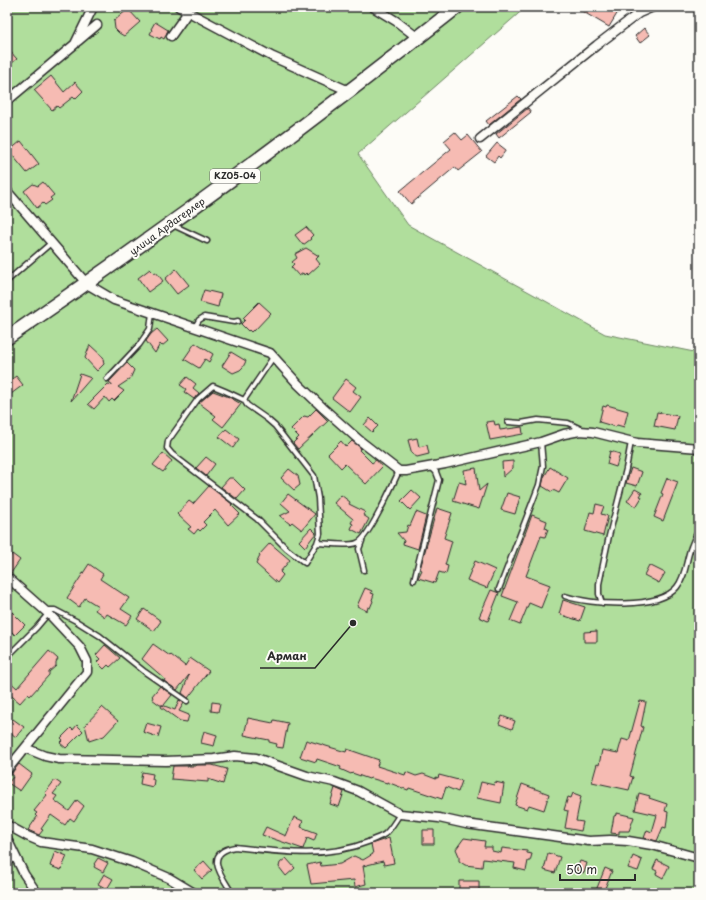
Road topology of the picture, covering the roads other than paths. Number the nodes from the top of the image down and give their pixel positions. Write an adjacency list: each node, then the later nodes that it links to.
1 (93, 7): 10 (street)
2 (179, 7): 6 (street)
3 (373, 7): 9 (street)
4 (457, 7): 9 (main road, улица Ардагерлер / KZ05-04)
5 (653, 7): 13 (street)
6 (188, 12): 8 (street); 11 (street)
7 (97, 25): 10 (street)
8 (171, 36)
9 (418, 38): 11 (main road, улица Ардагерлер / KZ05-04)
10 (75, 44): 12 (street)
11 (349, 91): 15 (main road, улица Ардагерлер / KZ05-04)
12 (7, 101)
13 (480, 139)
14 (7, 191): 17 (street)
15 (171, 224): 16 (lane); 19 (main road, улица Ардагерлер / KZ05-04)
16 (207, 241)
17 (51, 243): 18 (lane); 19 (street)
18 (7, 281)
19 (86, 284): 20 (street); 23 (main road, улица Ардагерлер / KZ05-04)
20 (152, 312): 22 (street); 25 (lane)
21 (238, 320): 22 (lane)
22 (195, 327): 24 (street)
23 (7, 338)
24 (274, 356): 26 (lane); 33 (street)
25 (107, 379)
26 (244, 400): 36 (lane); 36 (lane)
27 (508, 422): 28 (lane)
28 (587, 432): 29 (street); 30 (street)
29 (631, 441): 31 (street); 42 (lane)
30 (541, 442): 32 (street); 40 (lane)
31 (699, 448)
32 (431, 467): 33 (street); 39 (lane)
33 (399, 471): 35 (lane)
34 (699, 530): 42 (lane)
35 (362, 541): 36 (lane); 37 (lane)
36 (317, 543)
37 (364, 570)
38 (7, 578): 43 (street)
39 (414, 580)
40 (499, 589)
41 (565, 596): 42 (lane)
42 (602, 603)
43 (46, 612): 44 (lane); 45 (lane); 46 (street)
44 (7, 657)
45 (187, 701)
46 (25, 748): 47 (street); 48 (street)
47 (7, 770)
48 (400, 814): 52 (street); 56 (lane)
49 (7, 825): 55 (street)
50 (7, 839): 51 (street)
51 (16, 857): 53 (lane); 54 (street)
52 (699, 858)
53 (7, 864)
54 (37, 893)
55 (194, 893)
56 (232, 893)

